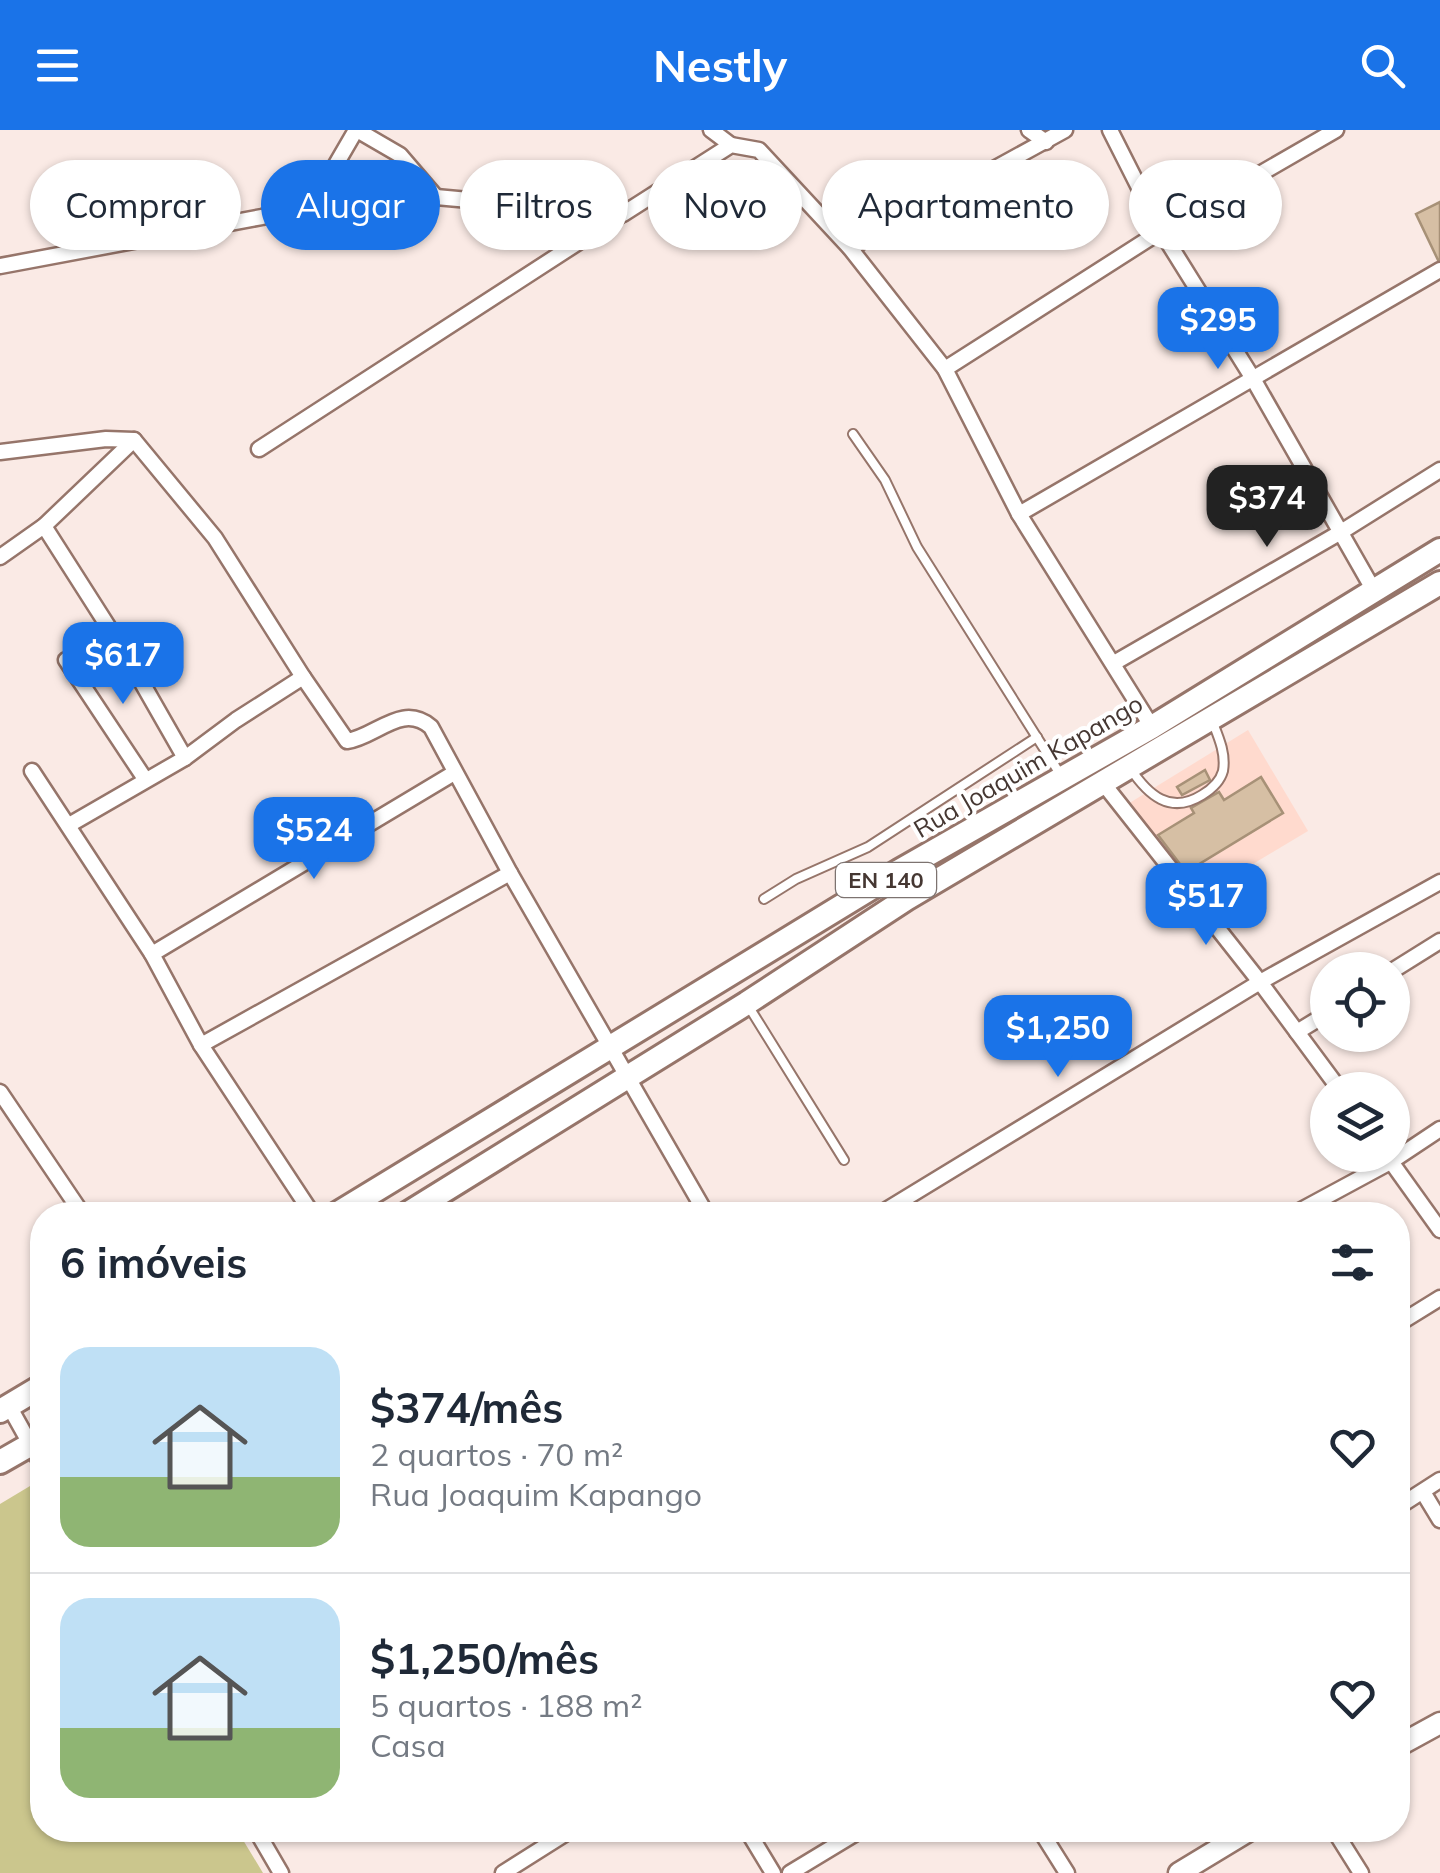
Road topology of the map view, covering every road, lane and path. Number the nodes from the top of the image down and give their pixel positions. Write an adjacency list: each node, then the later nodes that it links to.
1 (356, 130): 9 (street); 10 (street)
2 (711, 130): 8 (street)
3 (1029, 130): 7 (street)
4 (1065, 130): 7 (street)
5 (1110, 130): 13 (street)
6 (1336, 130): 12 (street)
7 (1046, 142): 11 (street)
8 (731, 146): 14 (street); 16 (street)
9 (339, 160)
10 (404, 160)
11 (1013, 160)
12 (1282, 161)
13 (1129, 168)
14 (628, 211)
15 (261, 217): 21 (street)
16 (822, 218)
17 (567, 250): 27 (street)
18 (852, 250): 23 (street)
19 (1129, 250): 23 (street)
20 (1173, 250): 24 (street)
21 (0, 266)
22 (1440, 270): 24 (street)
23 (945, 369): 30 (street)
24 (1252, 377): 30 (street); 32 (street)
25 (853, 434): 42 (lane)
26 (134, 440): 28 (street); 31 (street); 39 (street)
27 (258, 450)
28 (0, 452)
29 (1440, 470): 32 (street)
30 (1019, 514): 38 (street)
31 (44, 526): 34 (street); 43 (street)
32 (1341, 532): 36 (street); 38 (street)
33 (1440, 550): 36 (main road, Rua Joaquim Kapango / EN 140)
34 (0, 557)
35 (1440, 582): 40 (main road, Rua Joaquim Kapango / EN 140)
36 (1374, 589): 41 (main road, Rua Joaquim Kapango / EN 140)
37 (66, 660): 48 (street)
38 (1114, 664): 41 (street)
39 (303, 678): 43 (street); 46 (street)
40 (1211, 720): 44 (main road, Rua Joaquim Kapango / EN 140); 44 (lane)
41 (1152, 727): 47 (main road, Rua Joaquim Kapango / EN 140)
42 (1037, 738): 47 (lane); 53 (lane)
43 (186, 758): 48 (street)
44 (1130, 768): 49 (main road, Rua Joaquim Kapango / EN 140)
45 (32, 771): 50 (street)
46 (454, 773): 51 (street); 55 (street)
47 (1063, 778): 62 (main road, Rua Joaquim Kapango / EN 140)
48 (145, 779): 50 (street)
49 (1103, 783): 57 (street); 58 (main road, Rua Joaquim Kapango / EN 140)
50 (68, 825): 55 (street)
51 (510, 874): 61 (street); 62 (street)
52 (1440, 882): 57 (street)
53 (764, 899)
54 (1440, 941): 56 (street)
55 (152, 954): 61 (street)
56 (1410, 960)
57 (1260, 982): 60 (street); 76 (street)
58 (747, 1003): 64 (main road, Rua Joaquim Kapango / EN 140); 68 (lane)
59 (1310, 1024): 60 (street)
60 (1298, 1032): 63 (street)
61 (200, 1044): 72 (street)
62 (610, 1048): 64 (street); 73 (main road, Rua Joaquim Kapango / EN 140)
63 (1327, 1072)
64 (628, 1077): 74 (main road, Rua Joaquim Kapango / EN 140); 75 (street)
65 (0, 1092): 71 (street)
66 (1440, 1129): 67 (street)
67 (1410, 1146)
68 (844, 1160)
69 (1365, 1172): 77 (street)
70 (1399, 1172): 78 (street)
71 (74, 1202)
72 (304, 1202)
73 (356, 1202)
74 (426, 1202)
75 (700, 1202)
76 (899, 1202)
77 (1314, 1202)
78 (1440, 1230)
79 (1440, 1298): 80 (street)
80 (1410, 1317)
81 (30, 1393): 82 (main road)
82 (4, 1408): 83 (street)
83 (30, 1439)
84 (30, 1452): 85 (main road)
85 (0, 1462)
86 (1440, 1480): 87 (street)
87 (1423, 1492): 88 (street); 89 (street)
88 (1410, 1500)
89 (1440, 1520)
90 (1440, 1723): 91 (street)
91 (1410, 1739)
92 (263, 1842): 99 (street)
93 (552, 1842): 100 (street)
94 (754, 1842): 101 (street)
95 (841, 1842): 102 (street)
96 (1048, 1842): 103 (street)
97 (1230, 1842): 104 (street)
98 (1342, 1842): 105 (street)
99 (281, 1873)
100 (503, 1873)
101 (773, 1873)
102 (790, 1873)
103 (1067, 1873)
104 (1179, 1873)
105 (1361, 1873)

